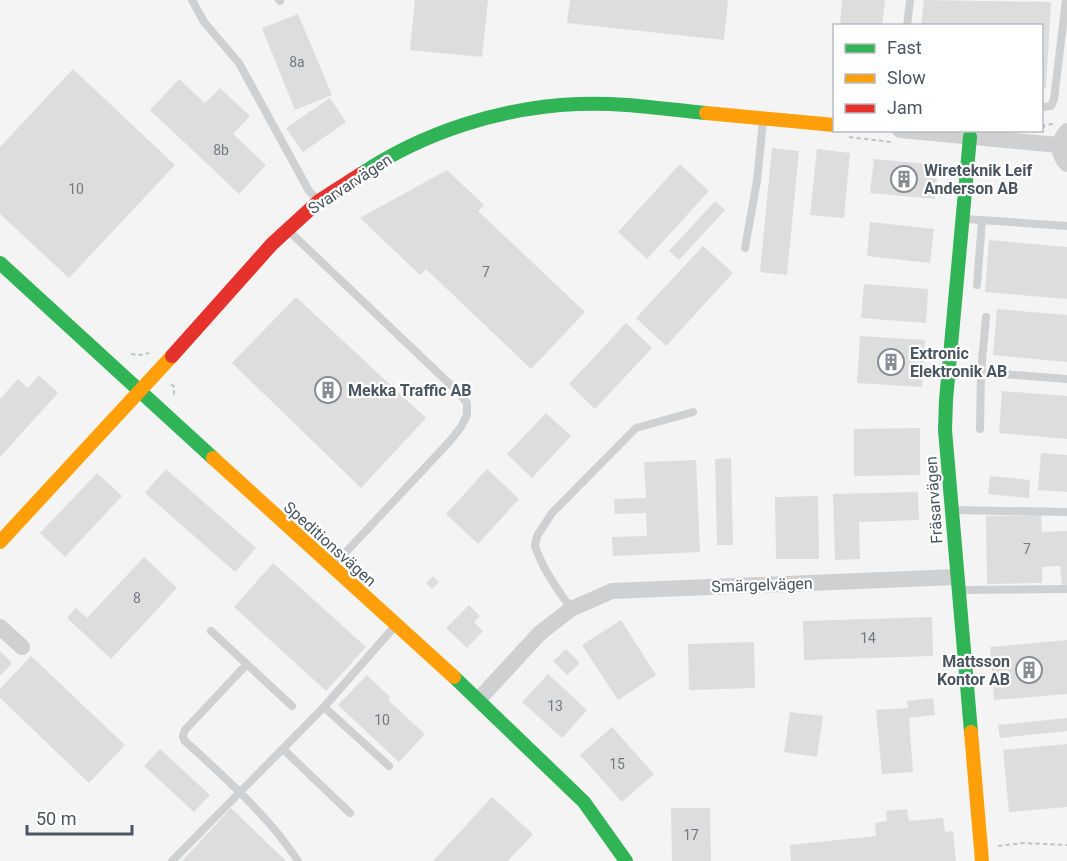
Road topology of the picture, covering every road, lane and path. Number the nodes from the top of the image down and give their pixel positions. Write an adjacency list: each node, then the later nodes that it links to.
1 (192, 0): 14 (lane)
2 (910, 0): 4 (lane)
3 (1066, 0): 5 (lane)
4 (908, 24)
5 (1043, 107)
6 (764, 119): 7 (street, Svarvarvägen); 14 (street, Svarvarvägen); 19 (lane)
7 (833, 129)
8 (857, 132): 11 (path)
9 (965, 134): 10 (street); 11 (street); 15 (street, Fräsarvägen)
10 (1000, 135): 12 (street)
11 (898, 136)
12 (1063, 138): 13 (street)
13 (1067, 164)
14 (319, 201): 18 (street, Svarvarvägen)
15 (963, 219): 16 (lane); 25 (street, Fräsarvägen)
16 (982, 220): 17 (lane); 21 (lane)
17 (1067, 226)
18 (287, 230): 30 (street, Svarvarvägen); 36 (lane)
19 (745, 248)
20 (0, 262): 30 (street, Speditionsvägen)
21 (977, 285)
22 (987, 317): 26 (lane)
23 (155, 352): 24 (path)
24 (125, 354)
25 (949, 370): 26 (lane); 33 (street, Fräsarvägen)
26 (981, 372): 27 (lane); 32 (lane)
27 (1067, 379)
28 (177, 380): 29 (path)
29 (174, 387)
30 (140, 391): 35 (street, Svarvarvägen); 36 (street, Speditionsvägen)
31 (693, 412): 39 (lane)
32 (980, 429)
33 (951, 510): 34 (lane); 37 (street, Fräsarvägen)
34 (1067, 512)
35 (0, 542)
36 (332, 568): 40 (street, Speditionsvägen)
37 (957, 583): 38 (lane); 39 (street, Smärgelvägen); 53 (street, Fräsarvägen)
38 (1067, 589)
39 (571, 609): 45 (street, Smärgelvägen)
40 (395, 625): 45 (street, Speditionsvägen); 47 (lane)
41 (0, 627): 43 (street)
42 (211, 631): 44 (lane)
43 (22, 647)
44 (247, 664): 46 (lane); 50 (lane)
45 (479, 699): 56 (street, Speditionsvägen)
46 (292, 706)
47 (324, 707): 48 (lane); 49 (lane)
48 (283, 749): 50 (lane); 51 (lane)
49 (388, 766)
50 (240, 792): 54 (lane); 55 (lane)
51 (350, 813)
52 (1067, 845): 53 (path)
53 (981, 854)
54 (172, 861)
55 (298, 861)
56 (626, 861)

